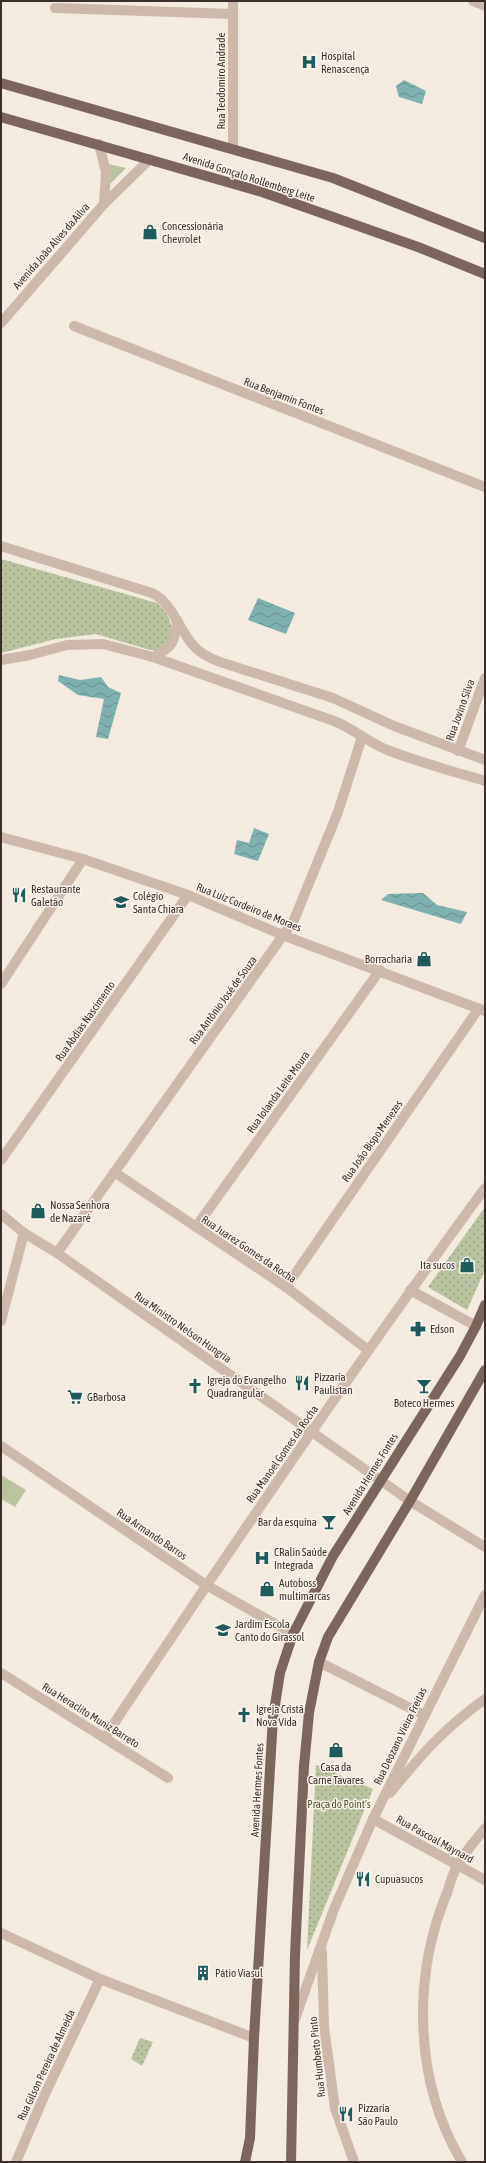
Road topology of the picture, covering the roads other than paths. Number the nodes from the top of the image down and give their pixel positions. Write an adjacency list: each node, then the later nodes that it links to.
1 (233, 1): 5 (street, Rua Teodomiro Andrade)
2 (473, 1): 3 (street)
3 (485, 6)
4 (55, 8): 5 (street)
5 (233, 14): 9 (street, Rua Teodomiro Andrade)
6 (1, 83): 9 (main road, Avenida Gonçalo Rollemberg Leite)
7 (1, 117): 8 (main road, Avenida Gonçalo Rollemberg Leite)
8 (99, 144): 10 (main road, Avenida Gonçalo Rollemberg Leite); 11 (street, Avenida João Alves da Ailva)
9 (233, 149): 12 (main road, Avenida Gonçalo Rollemberg Leite)
10 (150, 159): 11 (street, Avenida João Alves da Ailva); 13 (main road, Avenida Gonçalo Rollemberg Leite)
11 (104, 204): 14 (street, Avenida João Alves da Ailva)
12 (485, 238)
13 (485, 274)
14 (1, 323)
15 (74, 326): 16 (street, Rua Benjamin Fontes)
16 (485, 487)
17 (1, 546): 18 (street)
18 (177, 620): 19 (street); 23 (street)
19 (153, 657): 20 (street); 22 (street)
20 (1, 660)
21 (485, 678): 23 (street, Rua Jovino Silva)
22 (362, 737): 25 (street); 29 (street, Rua Antônio José de Souza)
23 (458, 751): 24 (street)
24 (485, 760)
25 (485, 781)
26 (1, 837): 27 (street, Rua Luiz Cordeiro de Moraes)
27 (83, 859): 28 (street, Rua Luiz Cordeiro de Moraes); 31 (street)
28 (188, 895): 29 (street, Rua Luiz Cordeiro de Moraes); 33 (street, Rua Abdias Nascimento)
29 (285, 936): 30 (street, Rua Luiz Cordeiro de Moraes); 34 (street, Rua Antônio José de Souza)
30 (380, 970): 32 (street, Rua Luiz Cordeiro de Moraes); 37 (street, Rua Iolanda Leite Moura)
31 (2, 979)
32 (482, 1009): 40 (street, Rua João Bispo Menezes)
33 (1, 1160)
34 (114, 1172): 37 (street, Rua Juarez Gomes da Rocha); 39 (street, Rua Antônio José de Souza)
35 (485, 1188): 41 (street, Rua Manoel Gomes da Rocha)
36 (1, 1214): 38 (street, Rua Ministro Nelson Hungria)
37 (196, 1227): 40 (street, Rua Juarez Gomes da Rocha)
38 (24, 1233): 39 (street, Rua Ministro Nelson Hungria); 43 (street)
39 (57, 1253): 47 (street, Rua Ministro Nelson Hungria)
40 (286, 1287): 45 (street, Rua Juarez Gomes da Rocha)
41 (410, 1290): 44 (street); 45 (street, Rua Manoel Gomes da Rocha)
42 (485, 1305): 44 (main road, Avenida Hermes Fontes)
43 (1, 1321)
44 (476, 1326): 49 (main road, Avenida Hermes Fontes)
45 (368, 1350): 47 (street, Rua Manoel Gomes da Rocha)
46 (485, 1370): 50 (main road)
47 (312, 1433): 49 (street, Rua Ministro Nelson Hungria); 52 (street, Rua Manoel Gomes da Rocha)
48 (1, 1446): 52 (street, Rua Armando Barros)
49 (380, 1480): 50 (street, Rua Ministro Nelson Hungria); 54 (main road, Avenida Hermes Fontes)
50 (410, 1501): 51 (street, Rua Ministro Nelson Hungria); 55 (main road)
51 (485, 1547)
52 (206, 1585): 54 (street, Rua Armando Barros); 59 (street, Rua Manoel Gomes da Rocha)
53 (485, 1595): 58 (street, Rua Deozano Vieira Freitas)
54 (293, 1634): 69 (main road, Avenida Hermes Fontes)
55 (319, 1662): 58 (street); 68 (main road)
56 (1, 1673): 59 (street, Rua Heraclito Muniz Barreto)
57 (485, 1699): 61 (street)
58 (424, 1715): 61 (street, Rua Deozano Vieira Freitas)
59 (105, 1737): 60 (street, Rua Heraclito Muniz Barreto)
60 (168, 1778)
61 (375, 1814): 63 (street, Rua Pascoal Maynard); 66 (street, Rua Deozano Vieira Freitas)
62 (485, 1828): 63 (street)
63 (458, 1864): 64 (street, Rua Pascoal Maynard); 74 (street)
64 (485, 1880)
65 (1, 1933): 67 (street)
66 (322, 1947): 68 (street, Rua Deozano Vieira Freitas); 73 (street, Rua Humberto Pinto)
67 (100, 1979): 69 (street); 70 (street, Rua Gilson Pereira de Almeida)
68 (293, 2025): 72 (main road)
69 (254, 2038): 71 (main road, Avenida Hermes Fontes)
70 (16, 2162)
71 (244, 2162)
72 (291, 2162)
73 (354, 2162)
74 (462, 2162)

